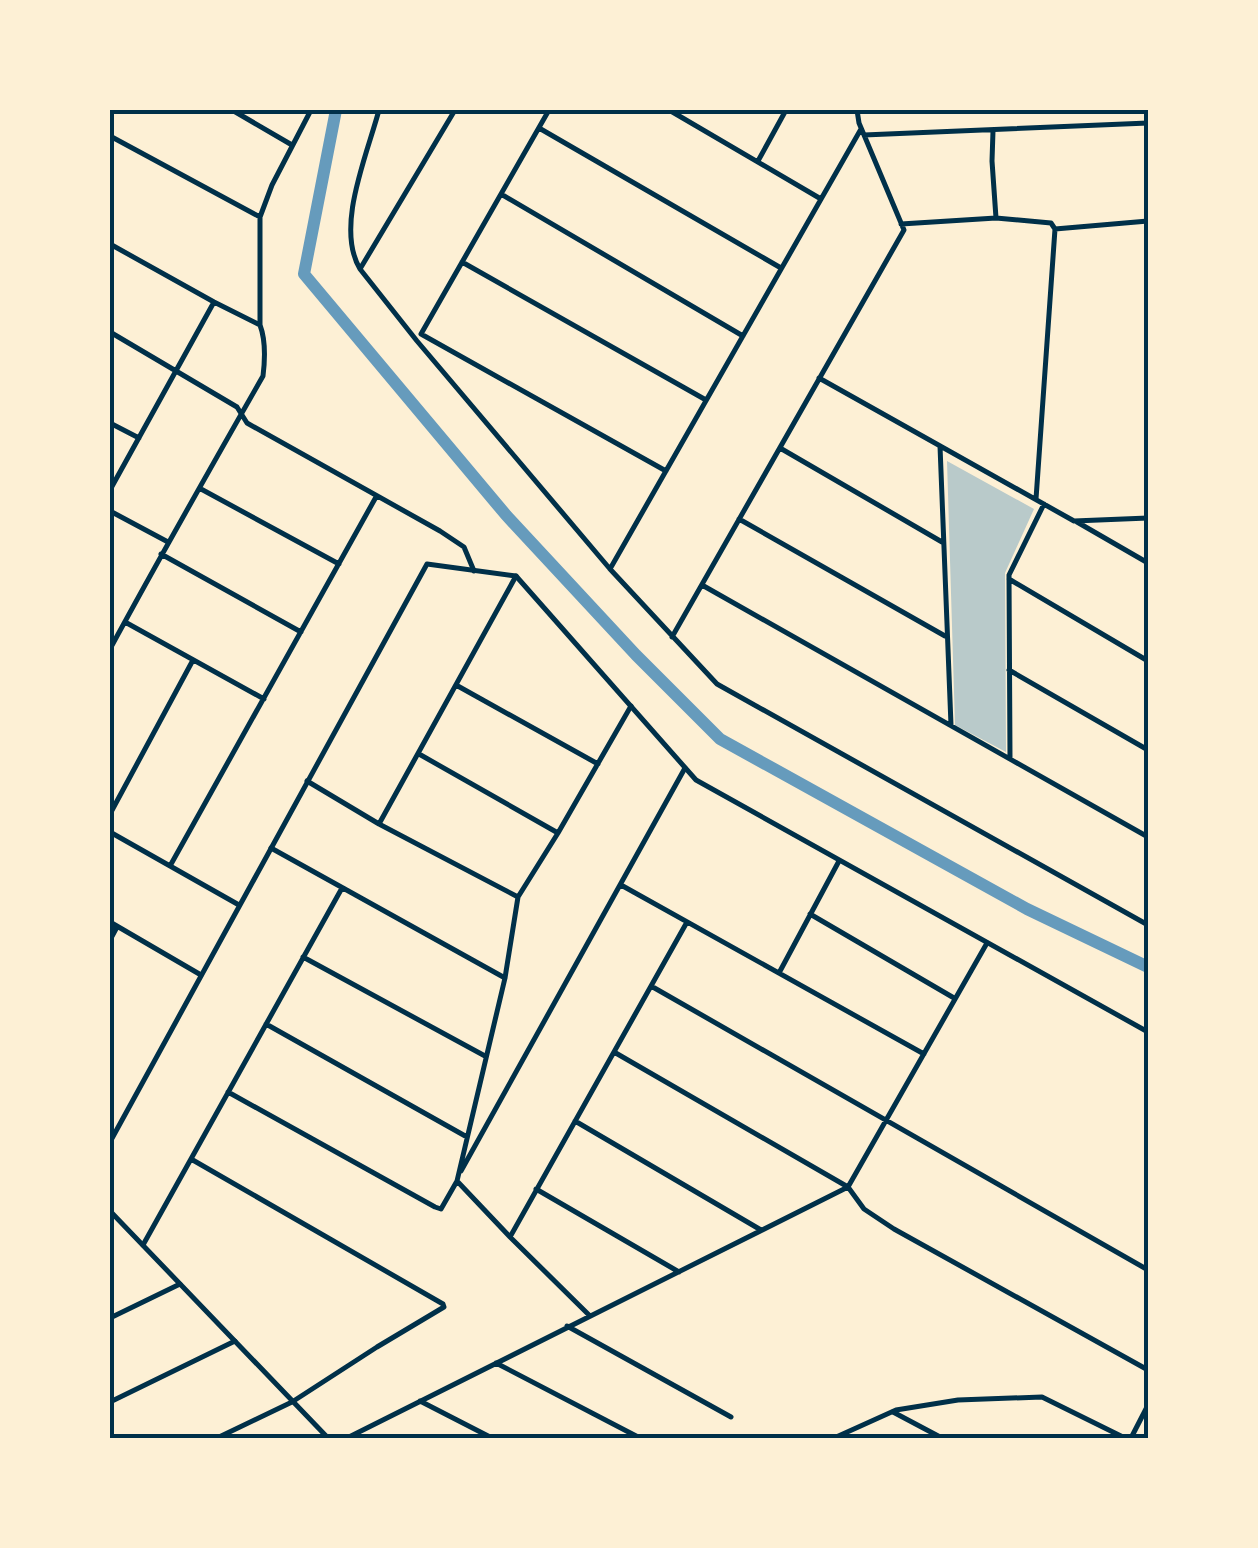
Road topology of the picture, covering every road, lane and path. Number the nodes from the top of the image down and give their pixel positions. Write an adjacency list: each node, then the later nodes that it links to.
1 (232, 110): 14 (street)
2 (311, 110): 14 (street)
3 (379, 110): 26 (street)
4 (456, 110): 26 (street)
5 (549, 110): 10 (street)
6 (669, 110): 15 (street)
7 (786, 110): 15 (street)
8 (857, 110): 12 (street)
9 (1148, 124): 11 (street)
10 (539, 128): 16 (street); 25 (street)
11 (993, 130): 12 (street); 19 (street)
12 (862, 132): 17 (street); 21 (street)
13 (110, 136): 18 (street)
14 (292, 145): 18 (street)
15 (758, 162): 17 (street)
16 (501, 194): 24 (street); 31 (street)
17 (821, 199): 25 (street)
18 (260, 217): 28 (street)
19 (996, 218): 21 (street); 22 (street)
20 (1148, 222): 22 (street)
21 (902, 224): 34 (street)
22 (1054, 229): 45 (street)
23 (110, 244): 27 (street)
24 (462, 262): 30 (street); 35 (street)
25 (781, 268): 31 (street)
26 (360, 270): 32 (street)
27 (214, 302): 28 (street); 33 (street)
28 (260, 325): 36 (street)
29 (110, 332): 33 (street)
30 (421, 334): 32 (street); 41 (street)
31 (742, 336): 35 (street)
32 (417, 342): 56 (street)
33 (177, 371): 36 (street); 38 (street)
34 (819, 378): 39 (street); 40 (street)
35 (706, 400): 41 (street)
36 (241, 414): 42 (street); 44 (street)
37 (110, 422): 38 (street)
38 (138, 438): 43 (street)
39 (940, 446): 45 (street); 52 (street)
40 (780, 448): 49 (street); 52 (street)
41 (666, 471): 56 (street)
42 (201, 489): 51 (street); 55 (street)
43 (110, 490)
44 (376, 497): 55 (street); 57 (street)
45 (1036, 499): 46 (street)
46 (1044, 504): 50 (street); 59 (street)
47 (110, 510): 51 (street)
48 (1148, 518): 50 (street)
49 (739, 519): 60 (street); 63 (street)
50 (1074, 520): 54 (street)
51 (168, 542): 53 (street)
52 (943, 543): 63 (street)
53 (162, 554): 61 (street); 62 (street)
54 (1148, 563)
55 (340, 564): 62 (street)
56 (610, 569): 64 (street)
57 (474, 570): 58 (street); 78 (street)
58 (516, 576): 69 (street); 71 (street)
59 (1009, 580): 67 (street); 68 (street)
60 (702, 585): 64 (street); 72 (street)
61 (124, 622): 65 (street); 66 (street)
62 (301, 632): 70 (street)
63 (946, 636): 72 (street)
64 (672, 637): 94 (street)
65 (110, 649)
66 (194, 660): 70 (street); 79 (street)
67 (1148, 662)
68 (1009, 670): 73 (street); 75 (street)
69 (456, 685): 74 (street); 76 (street)
70 (264, 699): 86 (street)
71 (630, 706): 76 (street); 77 (street)
72 (950, 726): 75 (street)
73 (1148, 750)
74 (419, 754): 80 (street); 82 (street)
75 (1010, 759): 83 (street)
76 (598, 764): 82 (street)
77 (686, 768): 85 (street); 87 (street)
78 (307, 782): 80 (street); 84 (street)
79 (110, 814)
80 (379, 824): 89 (street)
81 (110, 832): 86 (street)
82 (558, 833): 89 (street)
83 (1148, 837)
84 (271, 848): 88 (street); 90 (street)
85 (839, 860): 91 (street); 97 (street)
86 (170, 866): 90 (street)
87 (620, 884): 93 (street); 115 (street)
88 (342, 888): 98 (street); 101 (street)
89 (518, 897): 101 (street)
90 (240, 905): 100 (street)
91 (810, 914): 99 (street); 103 (street)
92 (110, 922): 95 (street)
93 (688, 922): 99 (street); 102 (street)
94 (1148, 925)
95 (117, 926): 96 (street); 100 (street)
96 (110, 940)
97 (987, 943): 103 (street); 105 (street)
98 (303, 957): 104 (street); 108 (street)
99 (779, 973): 107 (street)
100 (202, 975): 113 (street)
101 (505, 978): 108 (street)
102 (651, 986): 106 (street); 111 (street)
103 (956, 998): 107 (street)
104 (266, 1024): 109 (street); 112 (street)
105 (1148, 1032)
106 (614, 1052): 110 (street); 116 (street)
107 (924, 1054): 111 (street)
108 (486, 1056): 112 (street)
109 (228, 1092): 114 (street); 115 (street)
110 (574, 1122): 117 (street); 119 (street)
111 (886, 1122): 116 (street); 122 (street)
112 (467, 1137): 115 (street)
113 (110, 1142)
114 (191, 1159): 121 (street); 133 (street)
115 (458, 1178): 120 (street)
116 (848, 1187): 119 (street); 130 (street)
117 (536, 1189): 120 (street); 123 (street)
118 (110, 1212): 121 (street)
119 (761, 1230): 123 (street)
120 (510, 1237): 125 (street)
121 (143, 1245): 124 (street)
122 (1148, 1270)
123 (678, 1272): 125 (street)
124 (180, 1284): 126 (street); 128 (street)
125 (590, 1315): 127 (street)
126 (110, 1318)
127 (567, 1326): 129 (street); 136 (street)
128 (235, 1341): 132 (street); 133 (street)
129 (495, 1362): 131 (street); 141 (street)
130 (1148, 1370)
131 (420, 1401): 139 (street); 140 (street)
132 (110, 1402)
133 (292, 1402): 137 (street); 138 (street)
134 (1148, 1405): 144 (street)
135 (893, 1412): 142 (street); 143 (street); 144 (street)
136 (730, 1417)
137 (217, 1438)
138 (328, 1438)
139 (347, 1438)
140 (492, 1438)
141 (640, 1438)
142 (834, 1438)
143 (942, 1438)
144 (1128, 1438)

